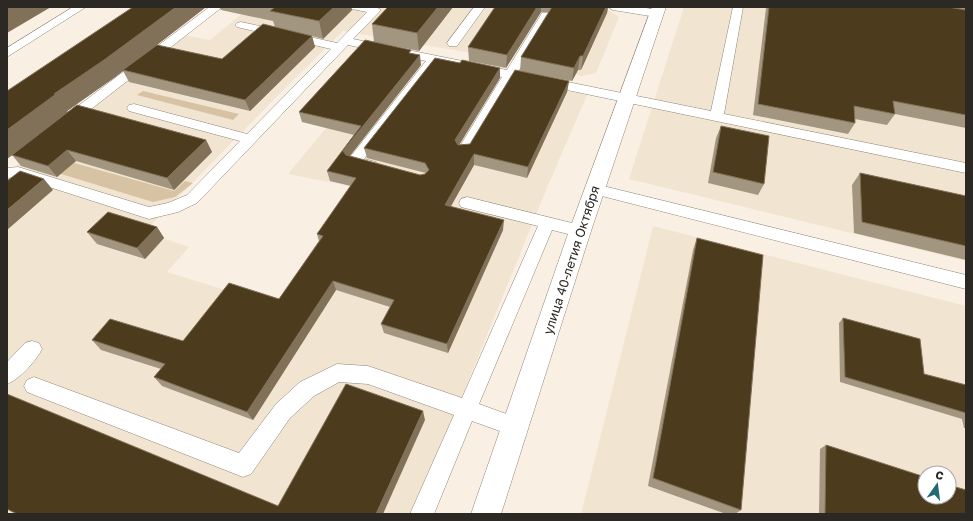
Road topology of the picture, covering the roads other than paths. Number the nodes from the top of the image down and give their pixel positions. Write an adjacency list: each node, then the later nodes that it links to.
1 (81, 7): 12 (lane)
2 (213, 7): 18 (lane)
3 (356, 7): 11 (lane)
4 (480, 7): 10 (lane)
5 (613, 7): 7 (lane)
6 (738, 7): 17 (lane)
7 (658, 11): 15 (street, улица 40-летия Октября)
8 (546, 15): 14 (lane)
9 (241, 25): 11 (lane)
10 (453, 43)
11 (342, 44): 13 (lane); 19 (lane)
12 (7, 53)
13 (434, 59): 14 (lane); 24 (lane)
14 (511, 74): 15 (lane); 20 (lane)
15 (627, 97): 17 (lane); 26 (street, улица 40-летия Октября)
16 (134, 108): 19 (lane)
17 (717, 116): 23 (lane)
18 (58, 129)
19 (250, 139): 25 (lane)
20 (464, 151)
21 (20, 158): 22 (lane)
22 (7, 168)
23 (966, 168)
24 (384, 169)
25 (7, 173)
26 (595, 189): 29 (street, улица 40-летия Октября); 30 (lane)
27 (467, 203): 28 (lane)
28 (547, 224): 29 (lane); 34 (lane)
29 (580, 231): 35 (street, улица 40-летия Октября)
30 (966, 282)
31 (32, 349): 32 (lane)
32 (7, 375)
33 (34, 386): 34 (lane)
34 (467, 409): 35 (lane); 36 (lane)
35 (516, 427): 37 (street, улица 40-летия Октября)
36 (422, 514)
37 (486, 514)

